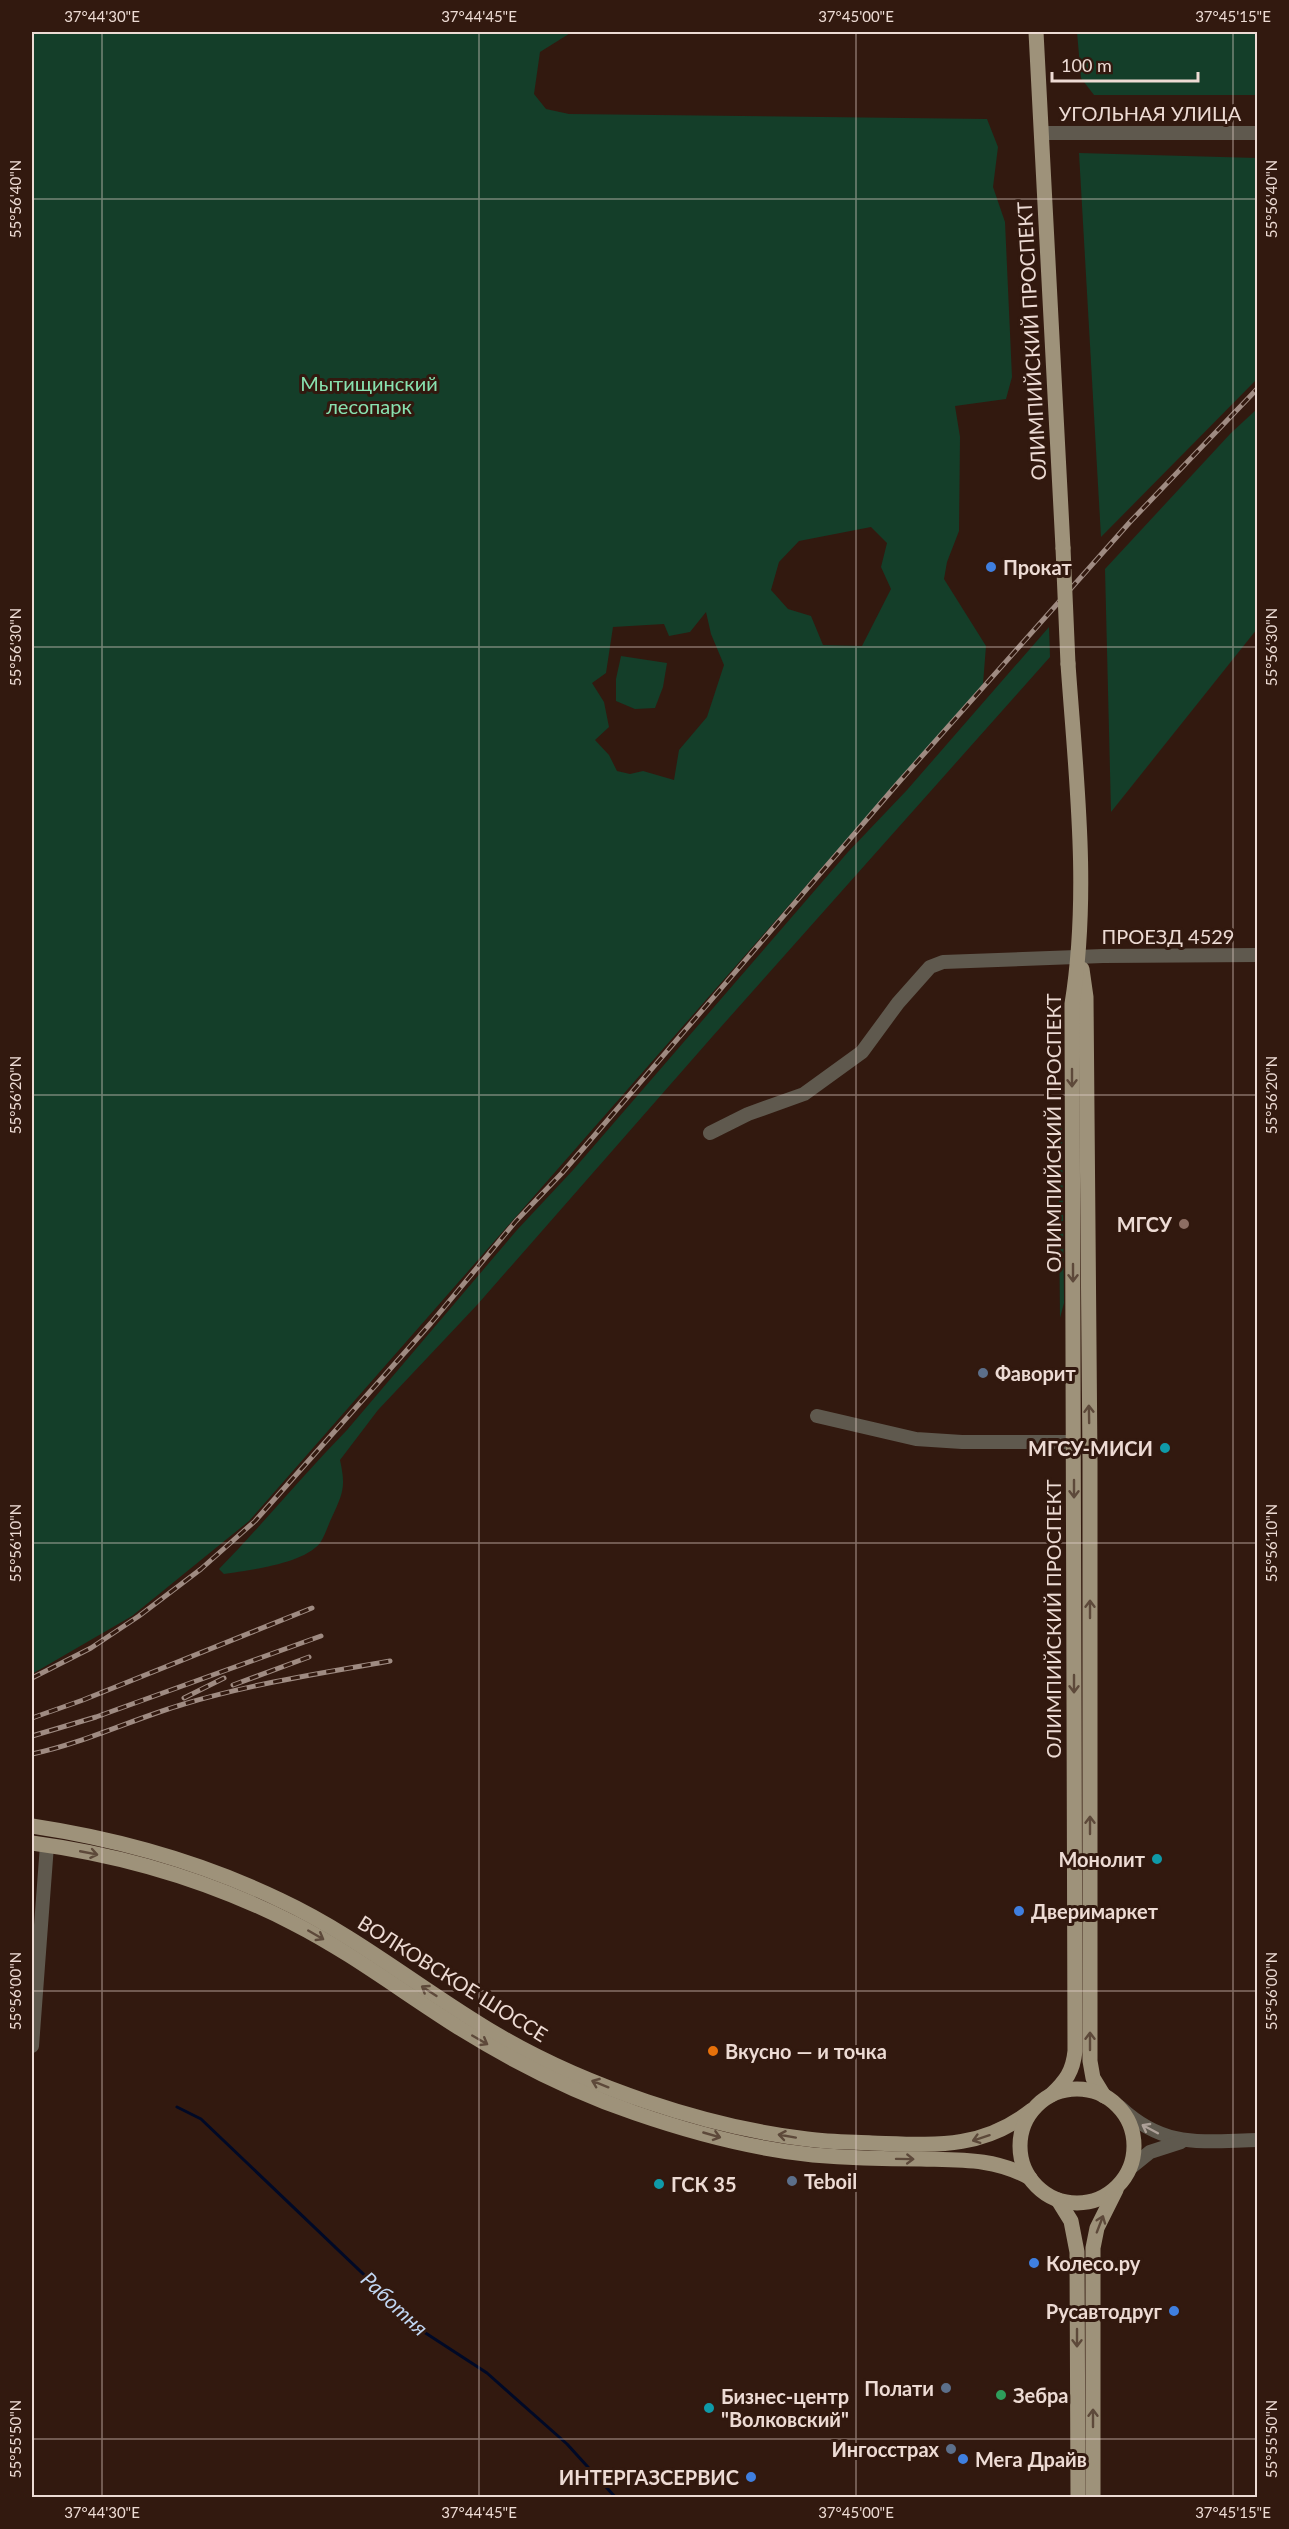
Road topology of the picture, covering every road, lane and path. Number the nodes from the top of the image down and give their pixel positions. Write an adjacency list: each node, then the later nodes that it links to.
1 (1036, 32): 2 (main road, ОЛИМПИЙСКИЙ ПРОСПЕКТ)
2 (1042, 133): 3 (street, УГОЛЬНАЯ УЛИЦА); 5 (main road, ОЛИМПИЙСКИЙ ПРОСПЕКТ, bridge)
3 (1257, 133)
4 (1257, 955): 5 (street, ПРОЕЗД 4529)
5 (1079, 957): 6 (street, ПРОЕЗД 4529); 8 (main road, ОЛИМПИЙСКИЙ ПРОСПЕКТ, one-way to 8); 14 (main road, ОЛИМПИЙСКИЙ ПРОСПЕКТ, one-way to 5)
6 (710, 1133)
7 (817, 1416): 8 (street)
8 (1074, 1442): 13 (main road, ОЛИМПИЙСКИЙ ПРОСПЕКТ, one-way to 13)
9 (32, 1826): 16 (main road, ВОЛКОВСКОЕ ШОССЕ, one-way to 9)
10 (32, 1843): 11 (main road, ВОЛКОВСКОЕ ШОССЕ)
11 (47, 1845): 12 (street); 20 (main road, ВОЛКОВСКОЕ ШОССЕ, one-way to 20)
12 (32, 2046)
13 (1052, 2095): 14 (main road); 16 (main road)
14 (1104, 2096): 15 (main road)
15 (1120, 2107): 17 (street, one-way to 15); 19 (main road)
16 (1032, 2110): 20 (main road)
17 (1186, 2140): 18 (street); 19 (street)
18 (1257, 2140)
19 (1129, 2169): 21 (main road)
20 (1030, 2178): 22 (main road)
21 (1118, 2187): 22 (main road); 24 (main road, one-way to 21)
22 (1058, 2200): 23 (main road, one-way to 23)
23 (1078, 2498)
24 (1093, 2498)

